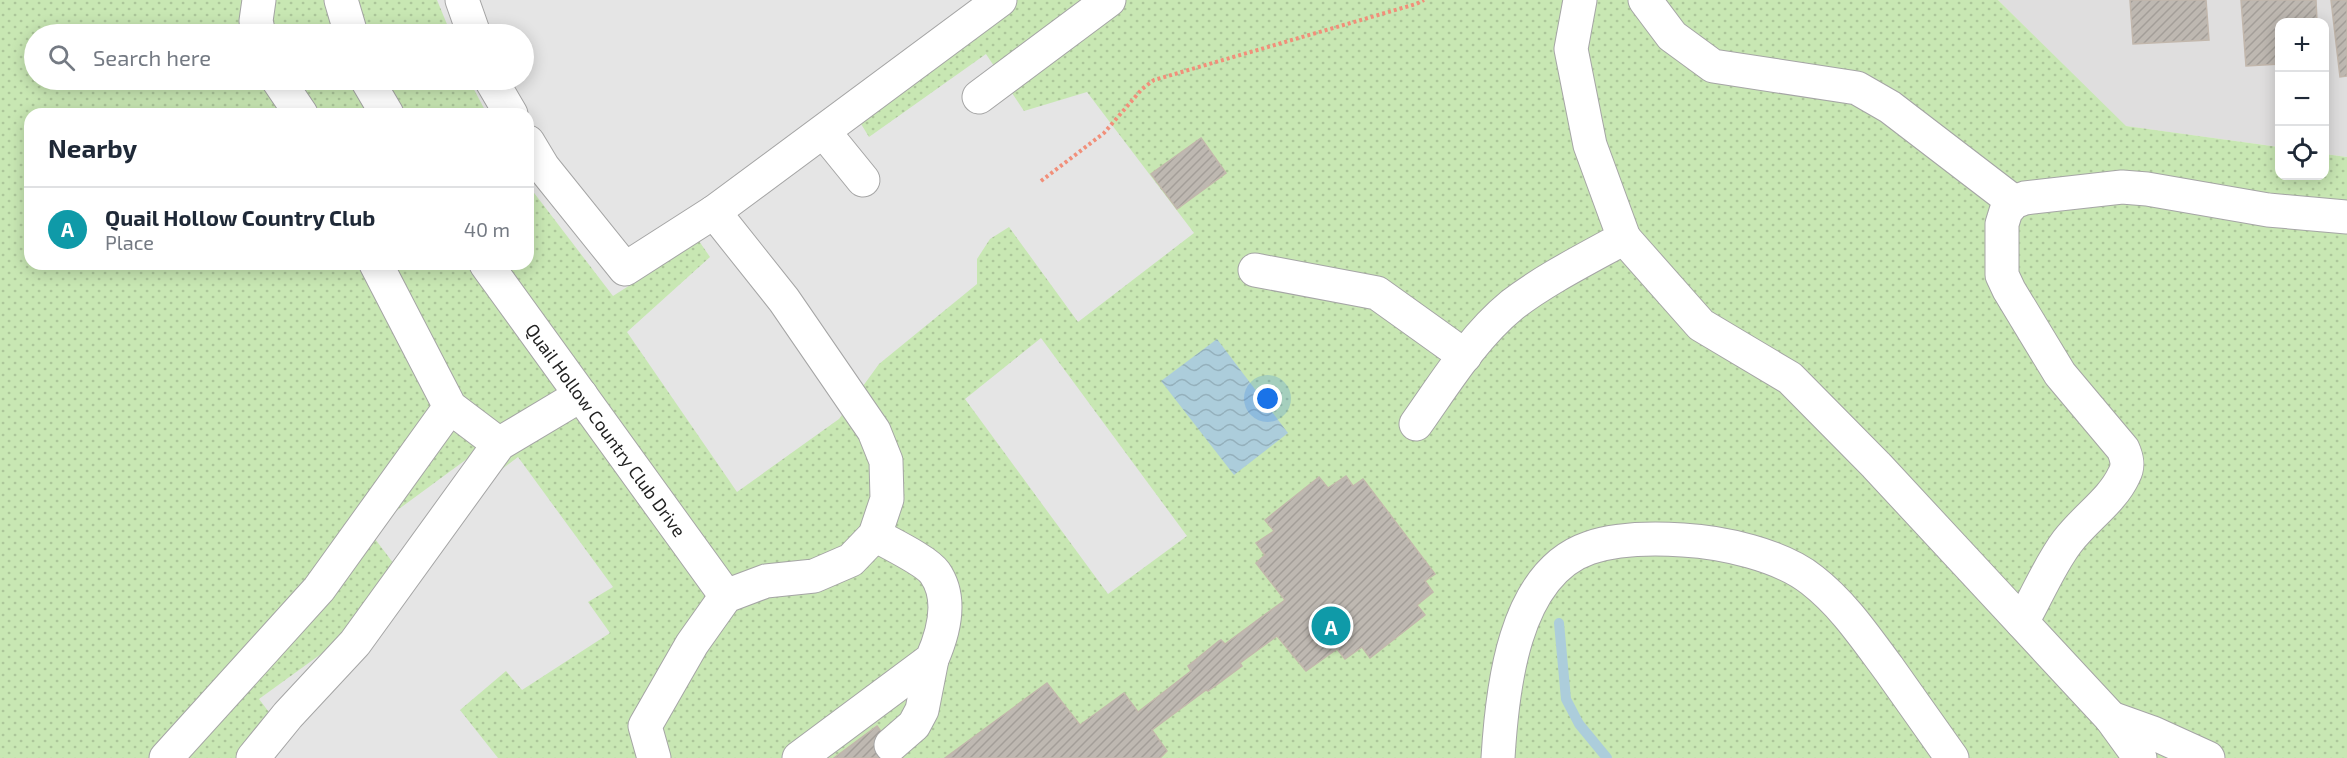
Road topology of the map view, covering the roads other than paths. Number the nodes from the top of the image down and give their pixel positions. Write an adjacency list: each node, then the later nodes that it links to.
1 (259, 0): 8 (street)
2 (340, 0): 9 (street)
3 (462, 0): 10 (street)
4 (1000, 0): 18 (street)
5 (1109, 0): 14 (street)
6 (1580, 0): 24 (street)
7 (1645, 0): 21 (street)
8 (256, 24)
9 (348, 24)
10 (470, 24)
11 (285, 90): 15 (street)
12 (373, 90): 16 (street)
13 (496, 90): 17 (street)
14 (979, 97)
15 (297, 108)
16 (383, 108)
17 (507, 108)
18 (824, 132): 20 (street); 22 (street)
19 (534, 152): 22 (street)
20 (862, 180)
21 (2014, 202): 23 (street); 35 (street)
22 (714, 212): 33 (street)
23 (2347, 218)
24 (1624, 238): 28 (street); 35 (street)
25 (379, 270): 30 (street)
26 (490, 270): 29 (street, Quail Hollow Country Club Drive)
27 (1255, 270): 28 (street)
28 (1465, 356): 31 (street)
29 (581, 395): 32 (street); 34 (street, Quail Hollow Country Club Drive)
30 (450, 407): 32 (street); 39 (street)
31 (1416, 424)
32 (499, 444): 40 (street)
33 (875, 535): 34 (street); 36 (street)
34 (726, 596): 41 (street)
35 (2022, 622): 37 (street)
36 (932, 659): 38 (street); 42 (street)
37 (2111, 718): 45 (street); 46 (street)
38 (891, 746)
39 (166, 758)
40 (253, 758)
41 (654, 758)
42 (799, 758)
43 (1498, 758): 44 (street)
44 (1952, 758)
45 (2140, 758)
46 (2208, 758)

